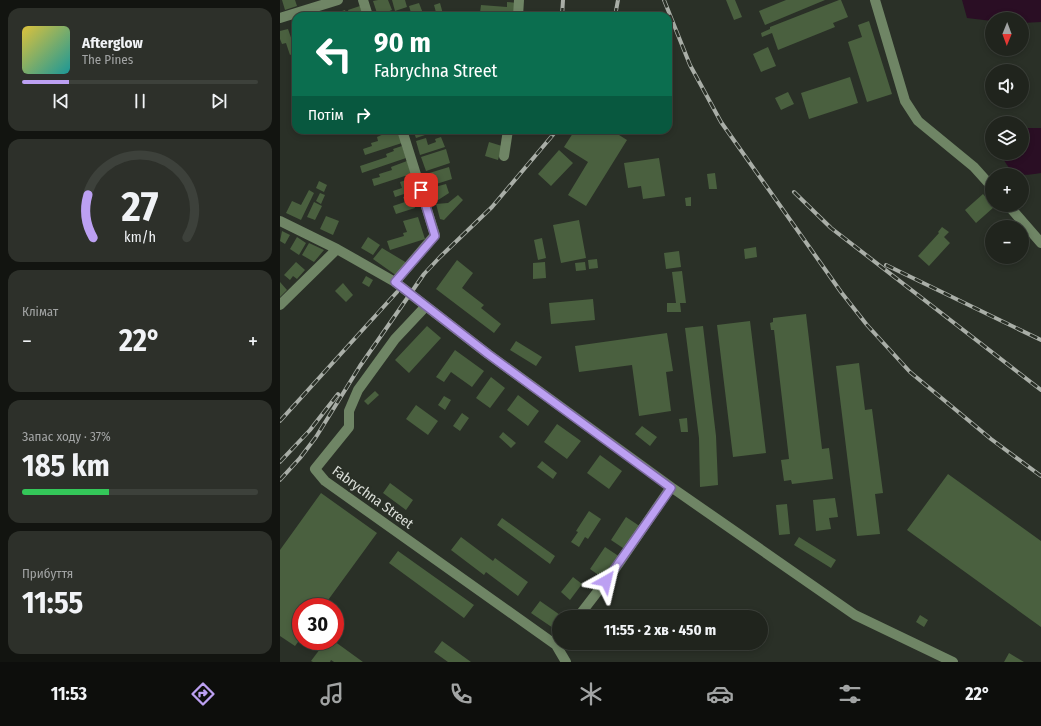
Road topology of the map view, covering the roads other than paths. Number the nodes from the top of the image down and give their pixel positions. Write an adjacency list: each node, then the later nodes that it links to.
1 (338, 0): 5 (street)
2 (363, 0): 6 (street)
3 (519, 0): 7 (street)
4 (875, 0): 13 (street)
5 (299, 12)
6 (367, 12)
7 (518, 12)
8 (292, 14): 9 (street)
9 (280, 18)
10 (403, 134): 18 (street)
11 (507, 134): 12 (street)
12 (504, 156)
13 (985, 179)
14 (1014, 212): 16 (street)
15 (280, 221): 17 (street)
16 (1041, 243)
17 (337, 249): 18 (street); 19 (street)
18 (395, 282): 20 (street)
19 (280, 305)
20 (426, 306): 21 (street); 23 (street, Fabrychna Street)
21 (671, 488): 22 (street); 26 (street)
22 (583, 610)
23 (552, 640)
24 (560, 650): 25 (street)
25 (566, 662)
26 (953, 662)

